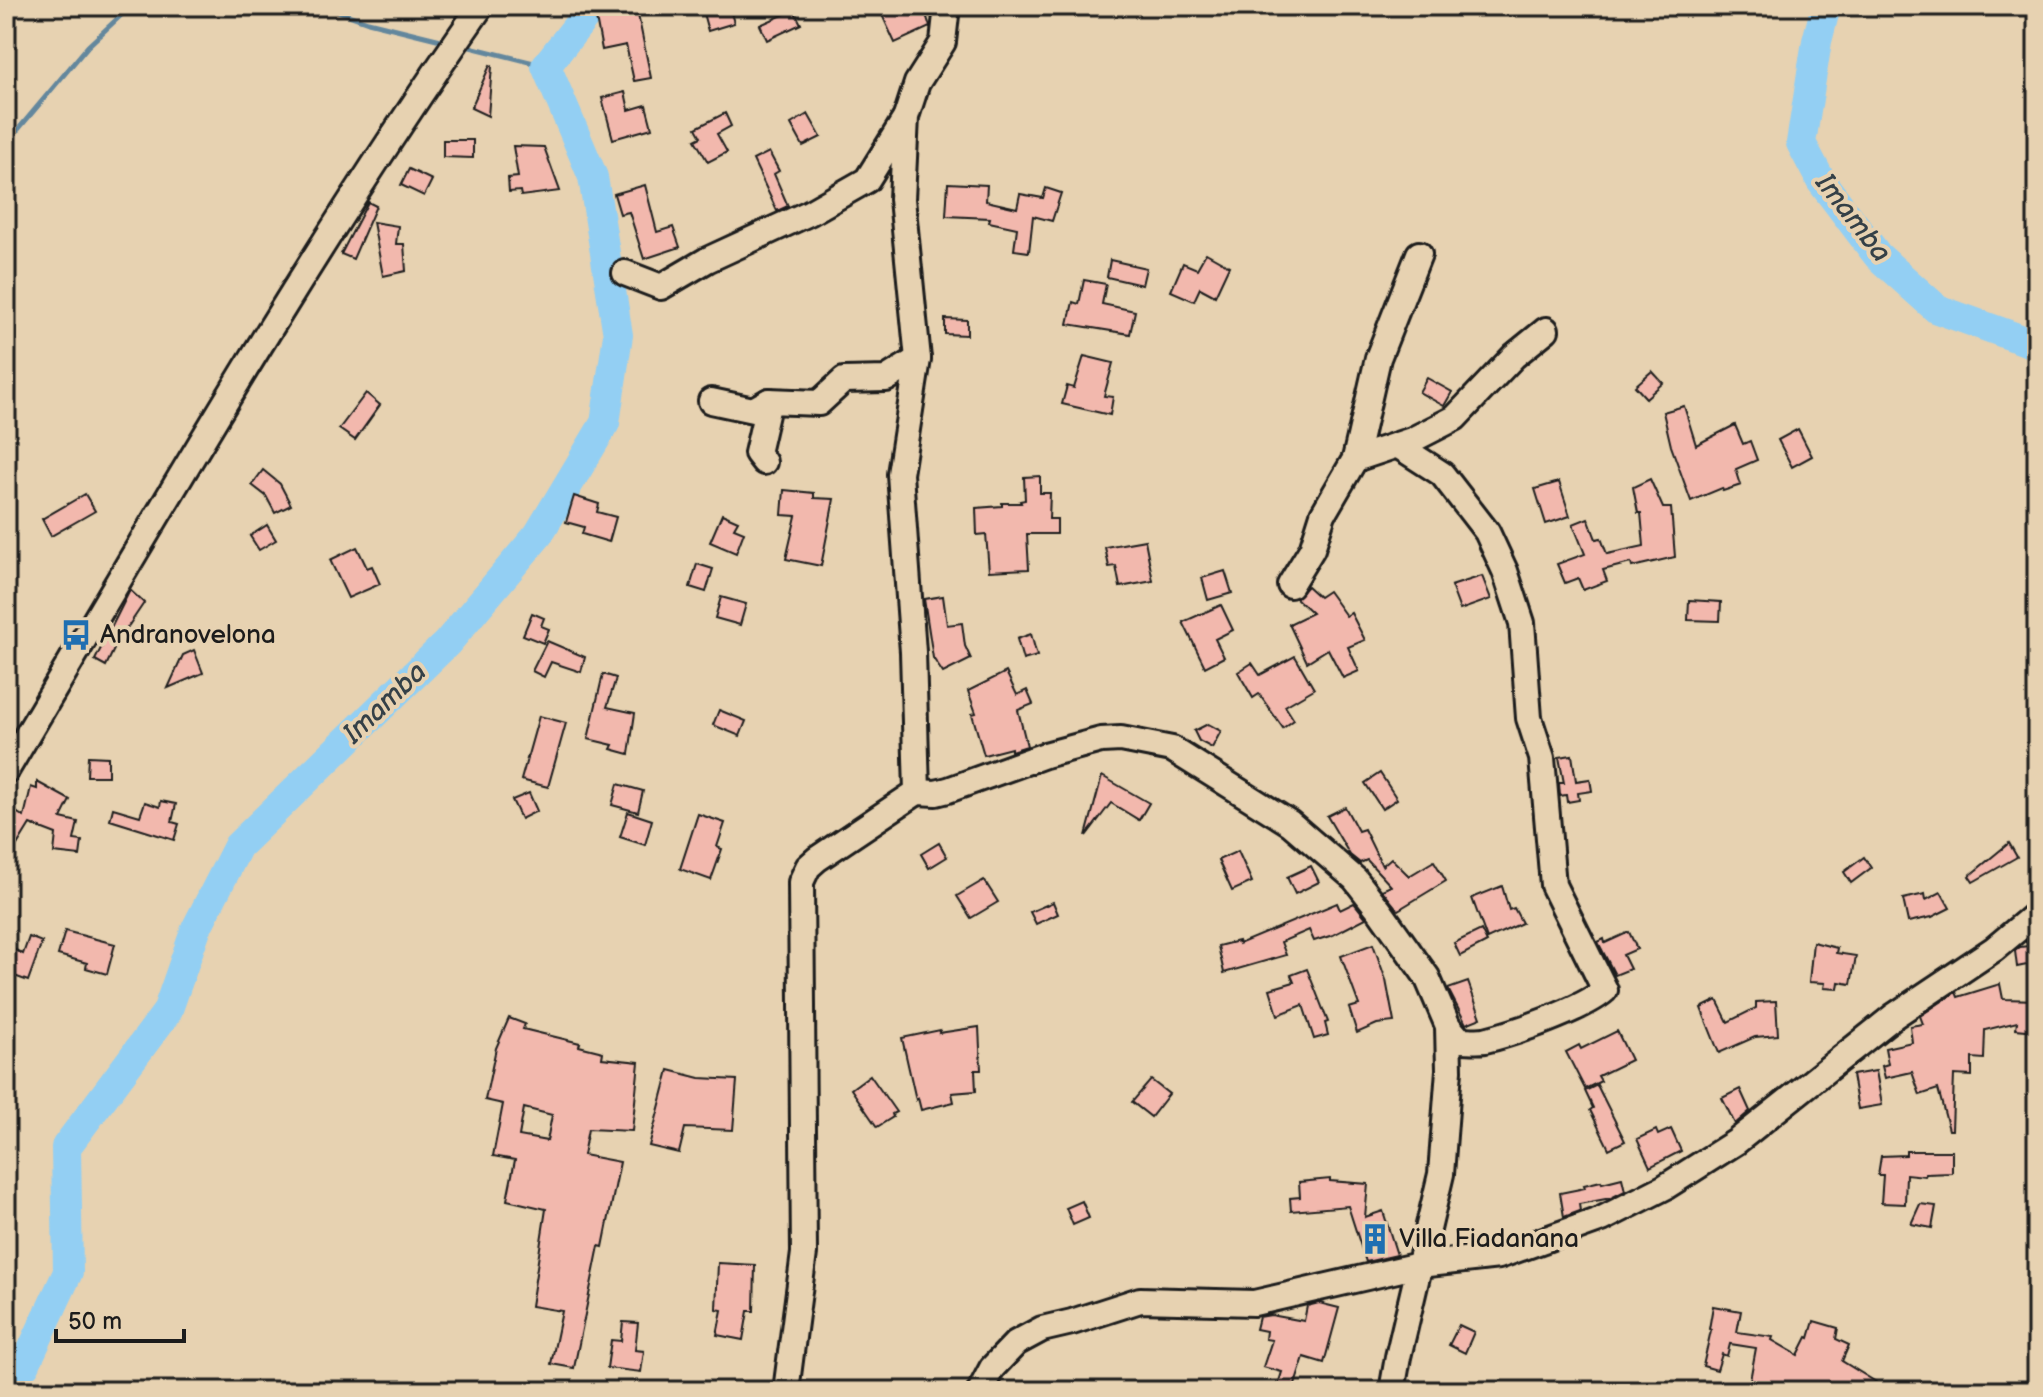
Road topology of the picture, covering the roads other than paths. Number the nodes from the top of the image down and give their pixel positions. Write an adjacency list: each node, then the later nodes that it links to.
1 (481, 6): 14 (street)
2 (947, 6): 3 (street)
3 (906, 117): 5 (street); 7 (street)
4 (1419, 254): 11 (street)
5 (625, 273)
6 (1546, 330): 10 (street)
7 (918, 359): 9 (street); 15 (street)
8 (711, 401): 9 (street)
9 (769, 401): 12 (street)
10 (1397, 445): 11 (street); 17 (street)
11 (1355, 459): 13 (street)
12 (764, 462)
13 (1290, 585)
14 (6, 771)
15 (917, 792): 17 (street); 19 (street)
16 (2037, 913): 18 (street)
17 (1448, 1026): 18 (street)
18 (1419, 1265): 20 (street); 21 (street)
19 (786, 1391)
20 (980, 1391)
21 (1392, 1391)

